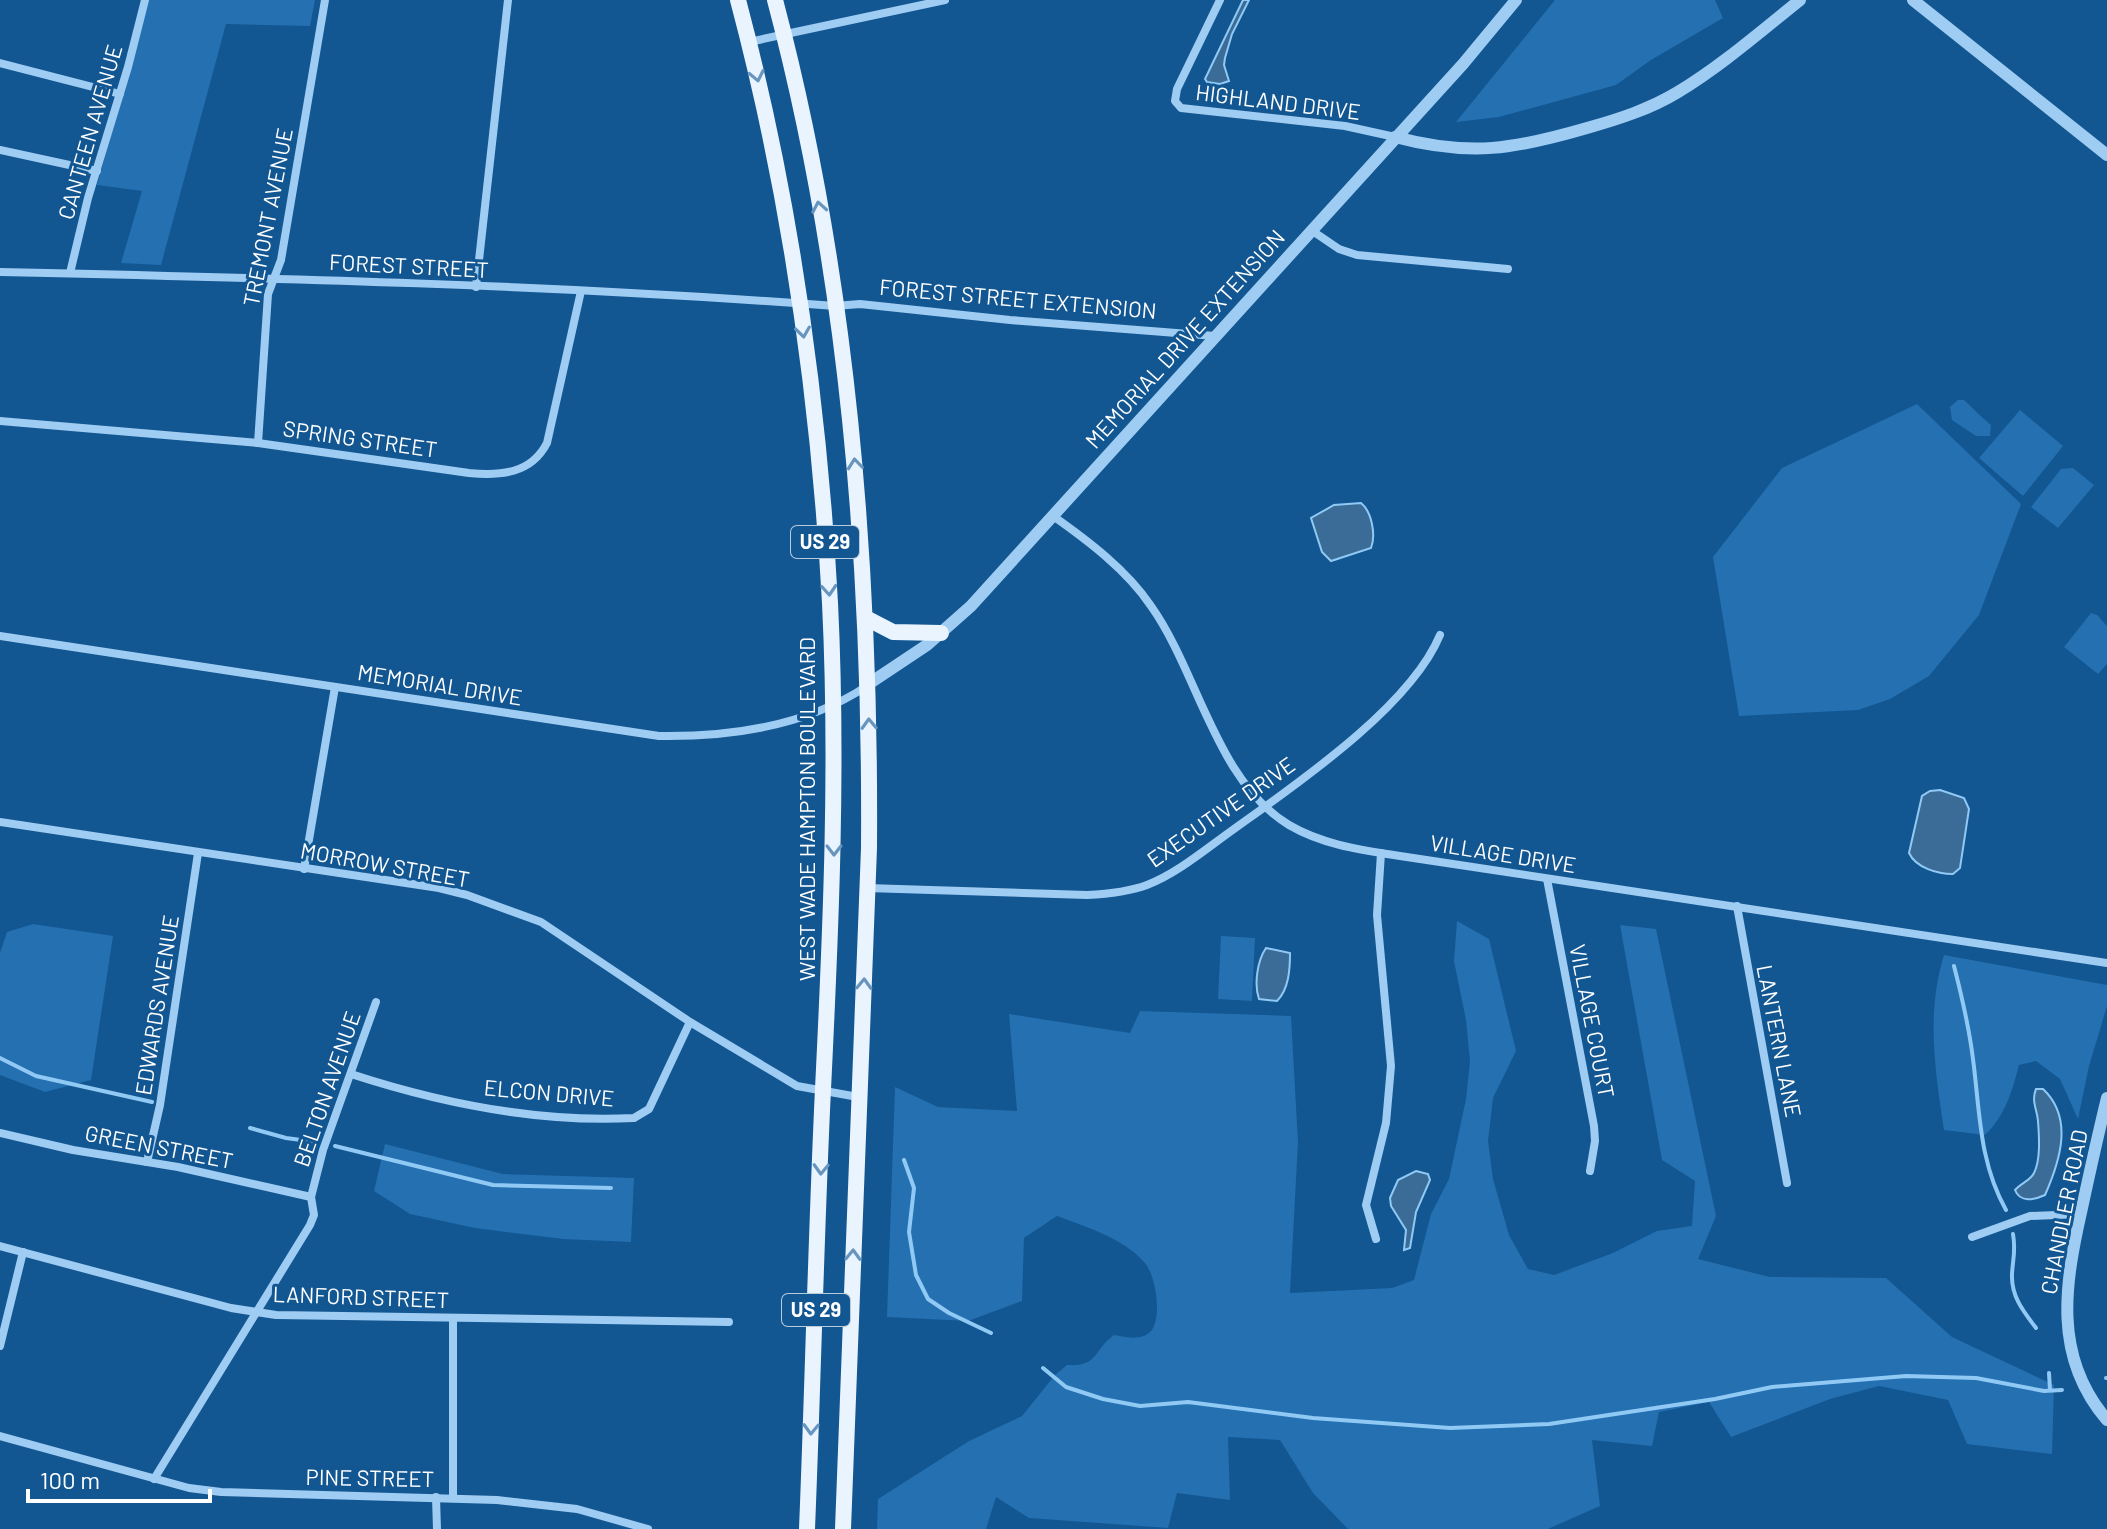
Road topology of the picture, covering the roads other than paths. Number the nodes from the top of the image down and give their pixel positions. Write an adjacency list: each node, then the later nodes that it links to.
1 (145, 0): 14 (street, CANTEEN AVENUE)
2 (325, 0): 23 (street, TREMONT AVENUE)
3 (508, 0): 24 (street)
4 (738, 0): 12 (main road, WEST WADE HAMPTON BOULEVARD / US 29)
5 (775, 0): 11 (main road, US 29)
6 (945, 0): 11 (street)
7 (1220, 0): 15 (street, HIGHLAND DRIVE)
8 (1516, 0): 15 (street, MEMORIAL DRIVE EXTENSION)
9 (1800, 0): 15 (street)
10 (1913, 0): 17 (street)
11 (784, 34): 12 (street); 28 (main road, US 29, one-way to 11)
12 (749, 42): 26 (main road, WEST WADE HAMPTON BOULEVARD / US 29, one-way to 26)
13 (0, 63): 14 (street)
14 (120, 94): 18 (street, CANTEEN AVENUE)
15 (1395, 137): 19 (street, MEMORIAL DRIVE EXTENSION)
16 (0, 150): 18 (street)
17 (2107, 155)
18 (97, 171): 22 (street, CANTEEN AVENUE)
19 (1311, 230): 20 (street); 29 (street, MEMORIAL DRIVE EXTENSION)
20 (1508, 269)
21 (0, 272): 22 (street, FOREST STREET)
22 (70, 273): 23 (street, FOREST STREET)
23 (274, 278): 24 (street, FOREST STREET); 31 (street, TREMONT AVENUE)
24 (476, 287): 25 (street, FOREST STREET)
25 (581, 291): 26 (street, FOREST STREET); 31 (street, SPRING STREET)
26 (799, 303): 27 (street, FOREST STREET); 39 (main road, WEST WADE HAMPTON BOULEVARD / US 29, one-way to 39)
27 (817, 305): 28 (street, FOREST STREET EXTENSION)
28 (835, 306): 29 (street, FOREST STREET EXTENSION); 33 (main road, US 29, one-way to 28)
29 (1215, 336): 32 (street, MEMORIAL DRIVE EXTENSION)
30 (0, 421): 31 (street, SPRING STREET)
31 (258, 443)
32 (1053, 516): 34 (street, MEMORIAL DRIVE EXTENSION); 40 (street, VILLAGE DRIVE)
33 (866, 618): 34 (main road); 37 (main road, US 29)
34 (941, 633): 37 (street, MEMORIAL DRIVE EXTENSION)
35 (1440, 635): 40 (street, EXECUTIVE DRIVE)
36 (0, 636): 38 (street, MEMORIAL DRIVE)
37 (867, 685): 39 (street, MEMORIAL DRIVE); 46 (main road, US 29, one-way to 37)
38 (335, 687): 39 (street, MEMORIAL DRIVE); 44 (street)
39 (832, 704): 52 (main road, WEST WADE HAMPTON BOULEVARD / US 29, one-way to 52)
40 (1266, 806): 43 (street, VILLAGE DRIVE); 46 (street, EXECUTIVE DRIVE)
41 (0, 822): 42 (street, MORROW STREET)
42 (198, 853): 44 (street, MORROW STREET); 56 (street, EDWARDS AVENUE)
43 (1381, 853): 45 (street, VILLAGE DRIVE); 62 (street)
44 (304, 869): 50 (street, MORROW STREET)
45 (1547, 879): 47 (street, VILLAGE DRIVE); 57 (street, VILLAGE COURT)
46 (867, 888): 53 (main road, US 29, one-way to 46)
47 (1737, 906): 48 (street, VILLAGE DRIVE); 58 (street, LANTERN LANE)
48 (2107, 963)
49 (376, 1002): 51 (street, BELTON AVENUE)
50 (690, 1022): 51 (street, ELCON DRIVE); 52 (street, MORROW STREET)
51 (351, 1074): 59 (street, BELTON AVENUE)
52 (823, 1091): 53 (street, MORROW STREET); 76 (main road, WEST WADE HAMPTON BOULEVARD / US 29, one-way to 76)
53 (858, 1097): 77 (main road, US 29, one-way to 53)
54 (2107, 1098): 60 (street, CHANDLER ROAD)
55 (0, 1133): 56 (street, GREEN STREET)
56 (147, 1162): 59 (street, GREEN STREET)
57 (1590, 1171)
58 (1787, 1183)
59 (311, 1197): 65 (street, BELTON AVENUE)
60 (2081, 1214): 61 (street); 69 (street, CHANDLER ROAD)
61 (1972, 1237)
62 (1376, 1239)
63 (0, 1246): 64 (street, LANFORD STREET)
64 (23, 1252): 65 (street, LANFORD STREET); 68 (street)
65 (256, 1312): 66 (street, LANFORD STREET); 71 (street, BELTON AVENUE)
66 (453, 1318): 67 (street, LANFORD STREET); 73 (street)
67 (729, 1322)
68 (0, 1346)
69 (2107, 1420)
70 (0, 1436): 71 (street, PINE STREET)
71 (154, 1479): 72 (street, PINE STREET)
72 (436, 1497): 73 (street, PINE STREET); 74 (street)
73 (453, 1498): 75 (street, PINE STREET)
74 (437, 1529)
75 (648, 1529)
76 (807, 1529)
77 (843, 1529)

